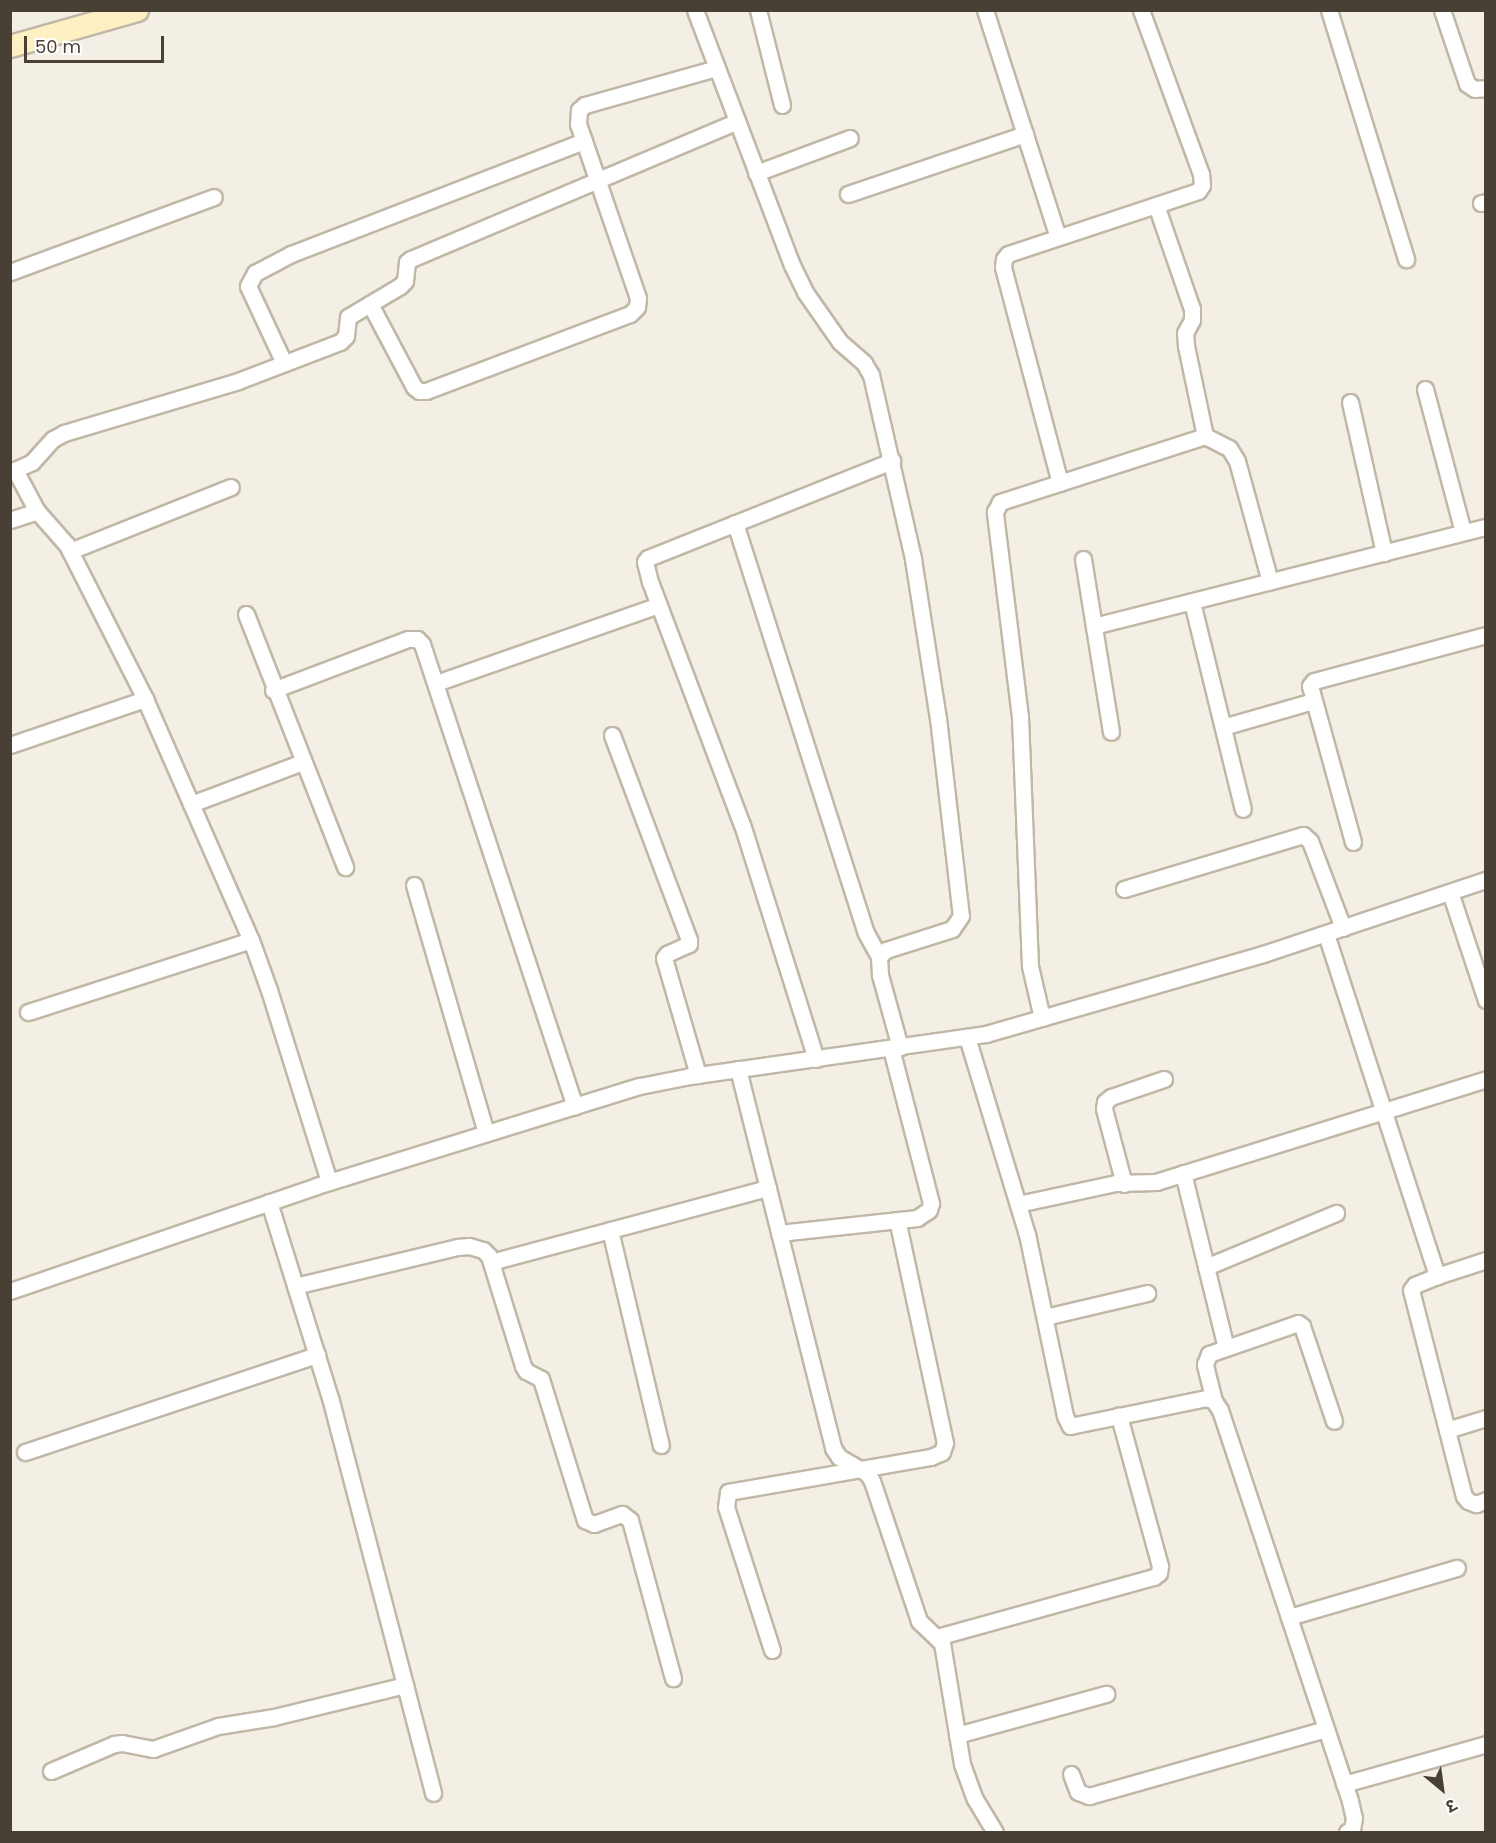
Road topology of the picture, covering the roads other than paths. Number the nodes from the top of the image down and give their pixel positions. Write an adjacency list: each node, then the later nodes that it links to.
1 (137, 10): 8 (main road)
2 (695, 10): 9 (street)
3 (758, 10): 11 (street)
4 (984, 10): 13 (street)
5 (1141, 10): 20 (street)
6 (1329, 10): 22 (street)
7 (1442, 10): 10 (street)
8 (10, 46)
9 (717, 68): 12 (street); 15 (street)
10 (1485, 88)
11 (782, 105)
12 (737, 121): 16 (street); 17 (street)
13 (1025, 134): 18 (street); 21 (street)
14 (850, 138): 16 (street)
15 (584, 141): 17 (street); 25 (street)
16 (756, 173): 29 (street)
17 (597, 179): 24 (street); 24 (street)
18 (848, 194)
19 (214, 197): 23 (street)
20 (1156, 205): 21 (street); 28 (street)
21 (1058, 237): 31 (street)
22 (1406, 259)
23 (10, 272)
24 (370, 304): 25 (street)
25 (285, 363): 30 (street)
26 (1425, 389): 37 (street)
27 (1350, 402): 39 (street)
28 (1205, 436): 31 (street); 41 (street)
29 (892, 461): 35 (street); 67 (street)
30 (13, 471): 33 (street)
31 (1060, 483): 70 (street)
32 (231, 487): 38 (street)
33 (37, 511): 34 (street); 38 (street)
34 (10, 520)
35 (735, 523): 43 (street); 67 (street)
36 (1485, 527): 37 (street)
37 (1463, 532): 39 (street)
38 (70, 551): 49 (street)
39 (1384, 553): 41 (street)
40 (1083, 559): 45 (street)
41 (1270, 582): 42 (street)
42 (1192, 602): 45 (street); 51 (street)
43 (659, 605): 47 (street); 73 (street)
44 (246, 614): 48 (street)
45 (1094, 627): 52 (street)
46 (1485, 635): 50 (street)
47 (436, 683): 48 (street); 78 (street)
48 (273, 690): 55 (street)
49 (145, 699): 54 (street); 56 (street)
50 (1313, 701): 51 (street); 58 (street)
51 (1223, 727): 57 (street)
52 (1112, 732)
53 (612, 735): 75 (street)
54 (10, 745)
55 (303, 762): 56 (street); 59 (street)
56 (191, 804): 66 (street)
57 (1243, 809)
58 (1353, 842)
59 (345, 867)
60 (1485, 880): 63 (street)
61 (414, 885): 80 (street)
62 (1124, 889): 64 (street)
63 (1450, 892): 64 (street); 68 (street)
64 (1343, 928): 65 (street)
65 (1326, 934): 70 (street); 79 (street)
66 (250, 940): 69 (street); 82 (street)
67 (879, 956): 72 (street)
68 (1485, 1000)
69 (28, 1012)
70 (1042, 1018): 71 (street)
71 (967, 1038): 72 (street); 86 (street)
72 (896, 1048): 73 (street); 88 (street)
73 (816, 1059): 74 (street)
74 (738, 1070): 75 (street); 84 (street)
75 (698, 1075): 78 (street)
76 (1164, 1079): 83 (street)
77 (1485, 1081): 79 (street)
78 (575, 1106): 80 (street)
79 (1383, 1109): 81 (street); 94 (street)
80 (486, 1133): 82 (street)
81 (1183, 1173): 83 (street); 93 (street)
82 (329, 1182): 85 (street)
83 (1124, 1184): 86 (street)
84 (768, 1188): 89 (street); 90 (street)
85 (269, 1202): 95 (street); 96 (street)
86 (1018, 1204): 98 (street)
87 (1336, 1213): 93 (street)
88 (897, 1220): 90 (street); 108 (street)
89 (610, 1230): 92 (street); 106 (street)
90 (779, 1233): 108 (street)
91 (1485, 1260): 94 (street)
92 (491, 1262): 95 (street); 114 (street)
93 (1206, 1267): 99 (street)
94 (1437, 1276): 105 (street)
95 (295, 1286): 100 (street)
96 (10, 1291)
97 (1147, 1293): 98 (street)
98 (1045, 1317): 102 (street)
99 (1226, 1348): 101 (street); 104 (street)
100 (316, 1355): 107 (street); 115 (street)
101 (1214, 1401): 102 (street); 111 (street)
102 (1119, 1416): 112 (street)
103 (1485, 1418): 105 (street)
104 (1334, 1421)
105 (1447, 1430): 109 (street)
106 (661, 1445)
107 (25, 1452)
108 (860, 1469): 112 (street); 113 (street)
109 (1485, 1500)
110 (1457, 1568): 111 (street)
111 (1289, 1617): 117 (street)
112 (938, 1637): 118 (street)
113 (772, 1650)
114 (672, 1678)
115 (405, 1685): 120 (street); 123 (street)
116 (1106, 1694): 118 (street)
117 (1326, 1729): 121 (street); 122 (street)
118 (957, 1735): 124 (street)
119 (1485, 1744): 122 (street)
120 (51, 1771)
121 (1071, 1774)
122 (1344, 1784): 125 (street)
123 (434, 1793)
124 (994, 1833)
125 (1347, 1833)

